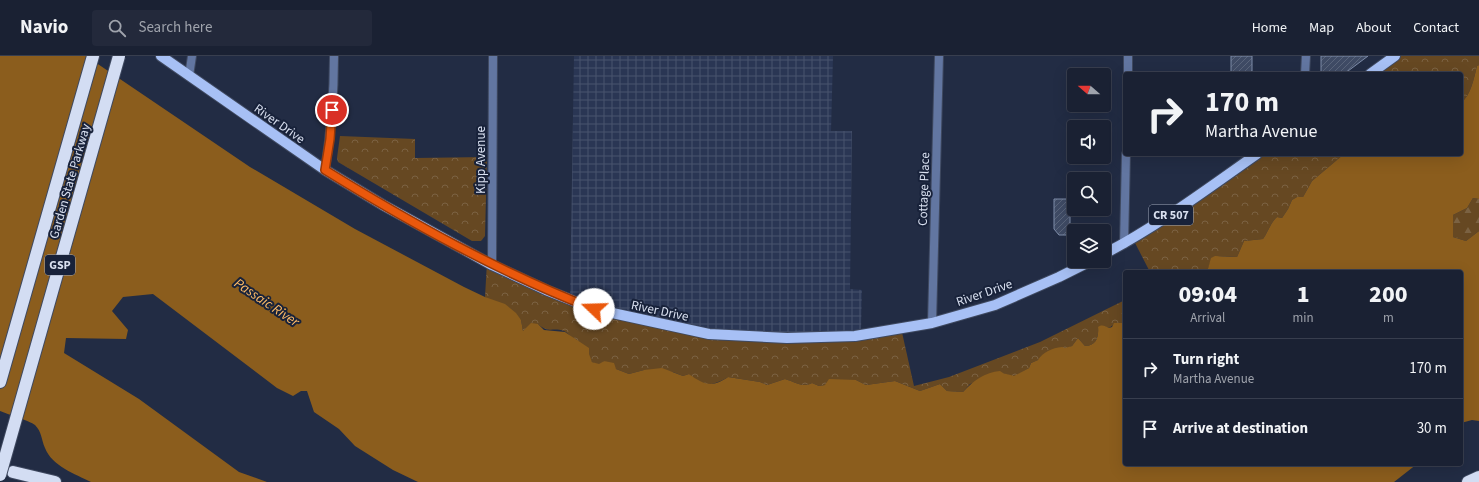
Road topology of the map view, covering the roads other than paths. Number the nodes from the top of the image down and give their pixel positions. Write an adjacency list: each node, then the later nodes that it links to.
1 (93, 56): 23 (highway, Garden State Parkway / GSP)
2 (119, 56): 26 (highway, Garden State Parkway / GSP, bridge)
3 (161, 56): 14 (main road, River Drive)
4 (192, 56): 14 (street)
5 (334, 56): 17 (street)
6 (493, 56): 20 (street, Kipp Avenue)
7 (939, 56): 22 (street, Cottage Place)
8 (1128, 56): 11 (street)
9 (1306, 56): 12 (street)
10 (1395, 56): 13 (main road)
11 (1128, 72)
12 (1305, 72)
13 (1373, 72)
14 (189, 76): 17 (main road, River Drive)
15 (1126, 156): 18 (street)
16 (1254, 156): 18 (main road, CR 507)
17 (325, 170): 20 (main road, River Drive)
18 (1124, 244): 19 (main road, CR 507)
19 (1111, 250)
20 (492, 265): 22 (main road, River Drive)
21 (1077, 268): 22 (main road, River Drive)
22 (932, 323)
23 (0, 382)
24 (0, 464): 25 (highway)
25 (13, 472): 28 (highway); 29 (highway)
26 (0, 475)
27 (1479, 477): 30 (highway)
28 (31, 482)
29 (55, 482)
30 (1468, 482)

